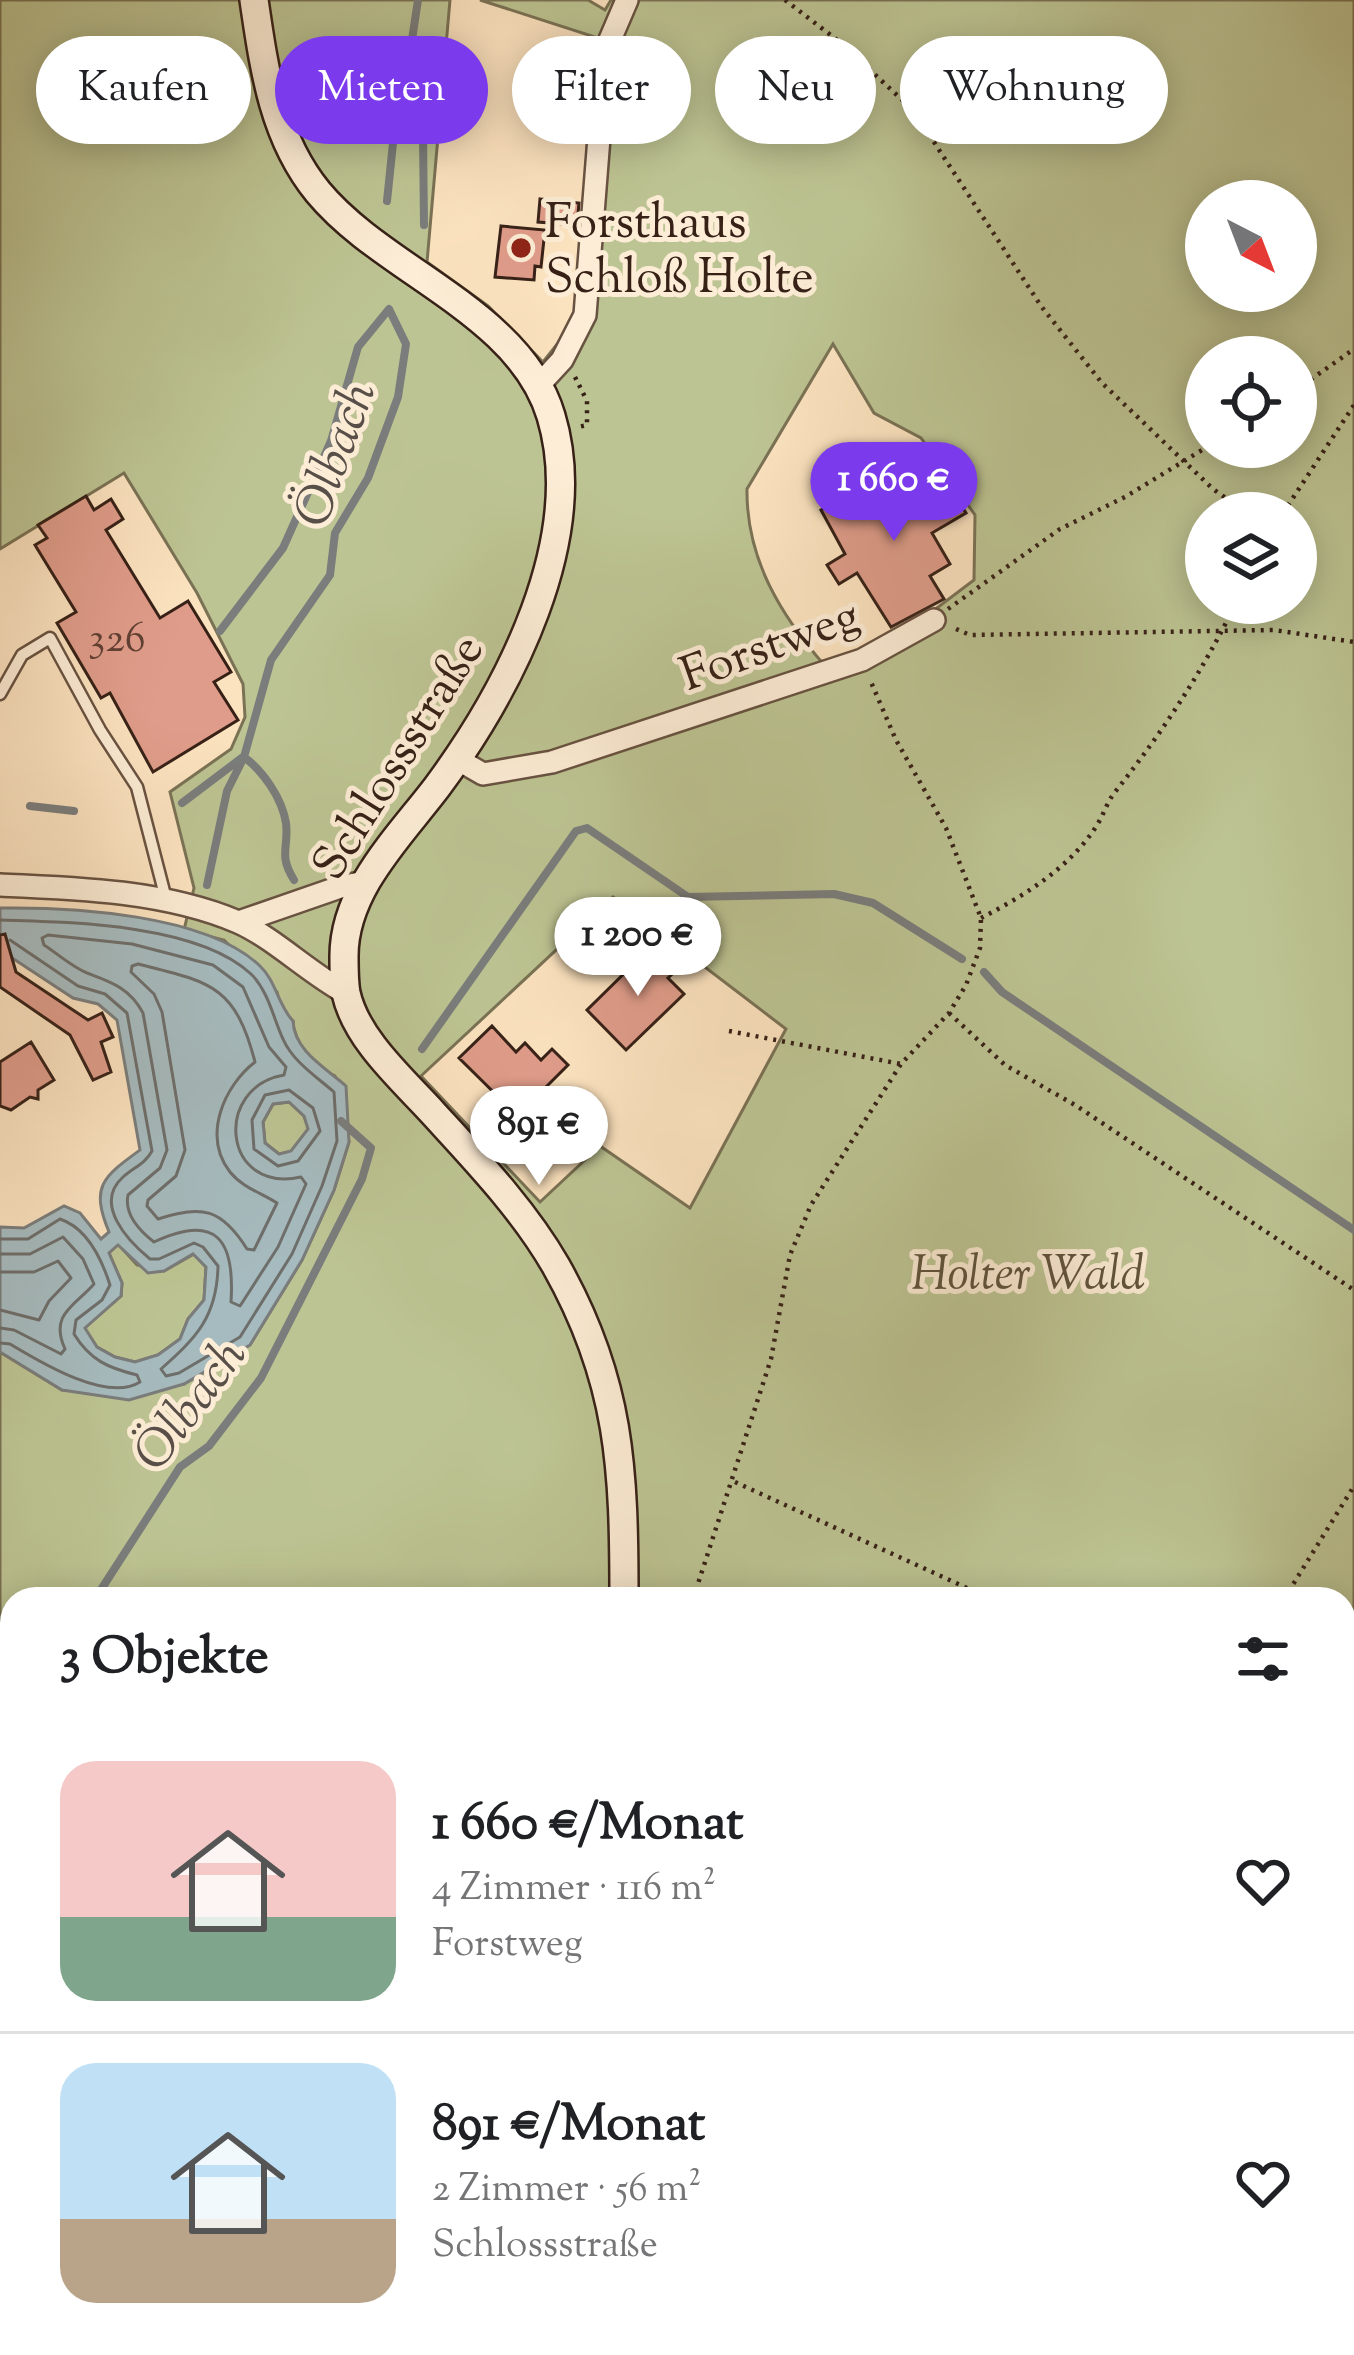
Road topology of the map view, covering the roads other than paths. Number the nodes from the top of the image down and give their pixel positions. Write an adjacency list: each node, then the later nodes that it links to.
1 (254, 0): 3 (main road, Schlossstraße)
2 (627, 0): 3 (street)
3 (538, 386): 6 (main road, Schlossstraße)
4 (934, 620): 6 (street, Forstweg)
5 (0, 694): 9 (lane)
6 (457, 759): 7 (main road, Schlossstraße)
7 (365, 882): 10 (street); 11 (main road, Schlossstraße)
8 (0, 885): 9 (street)
9 (166, 902): 10 (street)
10 (239, 922): 11 (street)
11 (346, 993): 12 (main road, Schlossstraße)
12 (624, 1587)

